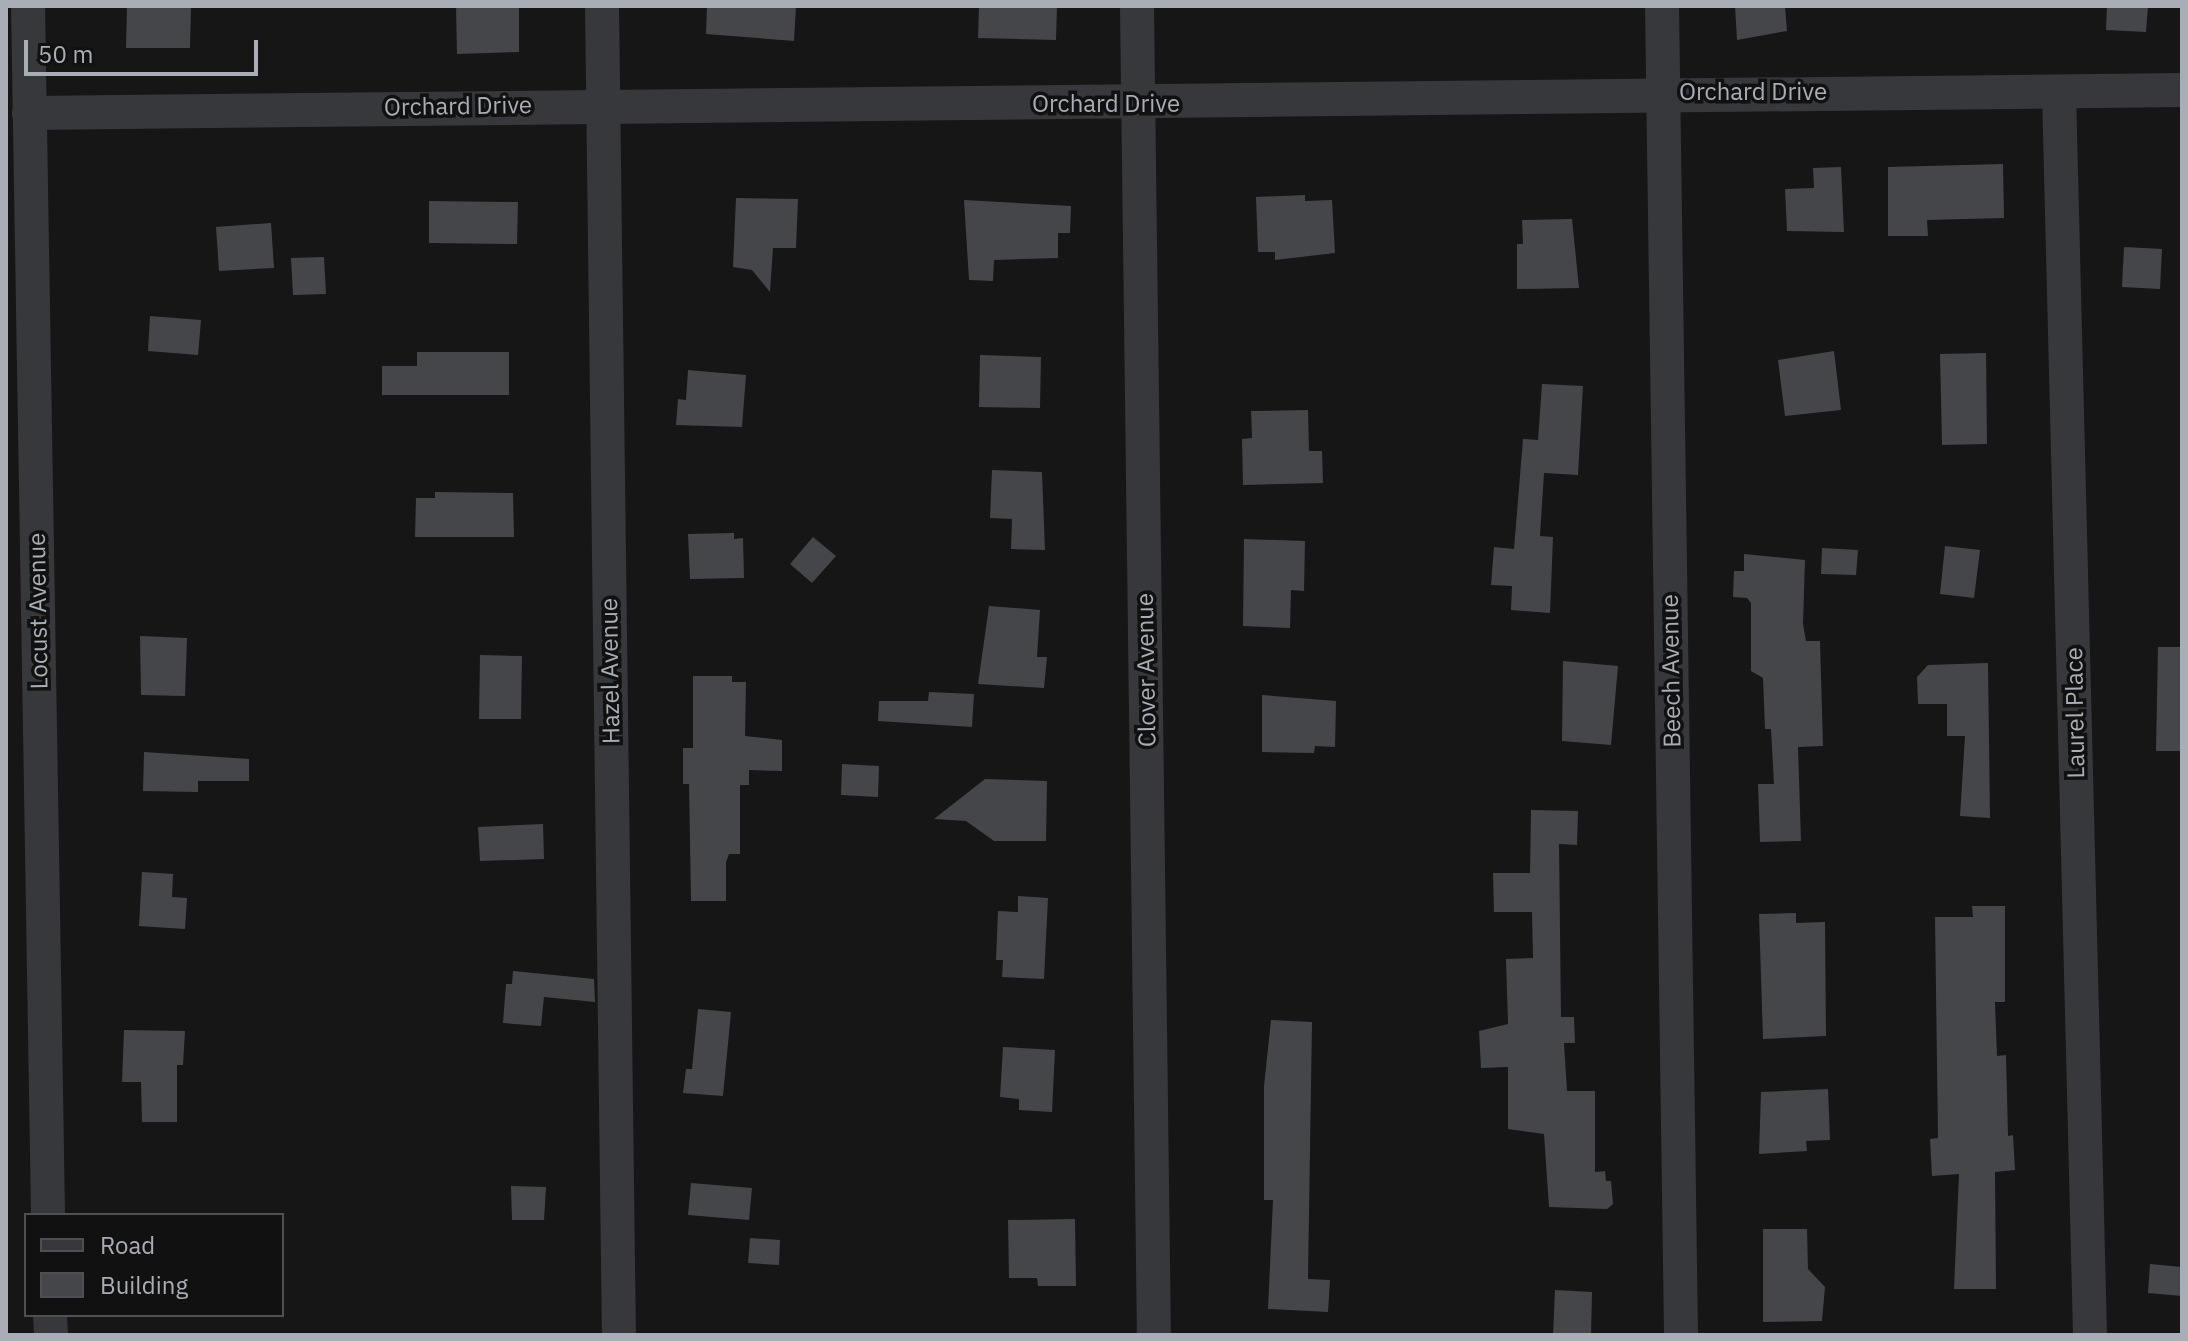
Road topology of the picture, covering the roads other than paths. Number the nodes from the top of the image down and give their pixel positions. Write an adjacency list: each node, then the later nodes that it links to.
1 (28, 6): 10 (street, Locust Avenue)
2 (602, 6): 8 (street, Hazel Avenue)
3 (1137, 6): 9 (street, Clover Avenue)
4 (1662, 6): 7 (street, Beech Avenue)
5 (2182, 90): 6 (street, Orchard Drive)
6 (2059, 92): 7 (street, Orchard Drive); 15 (street, Laurel Place)
7 (1663, 93): 9 (street, Orchard Drive); 14 (street, Beech Avenue)
8 (603, 103): 9 (street, Orchard Drive); 10 (street, Orchard Drive); 12 (street, Hazel Avenue)
9 (1139, 105): 13 (street, Clover Avenue)
10 (29, 113): 11 (street, Locust Avenue)
11 (48, 1213)
12 (619, 1335)
13 (1154, 1335)
14 (1681, 1335)
15 (2090, 1335)

